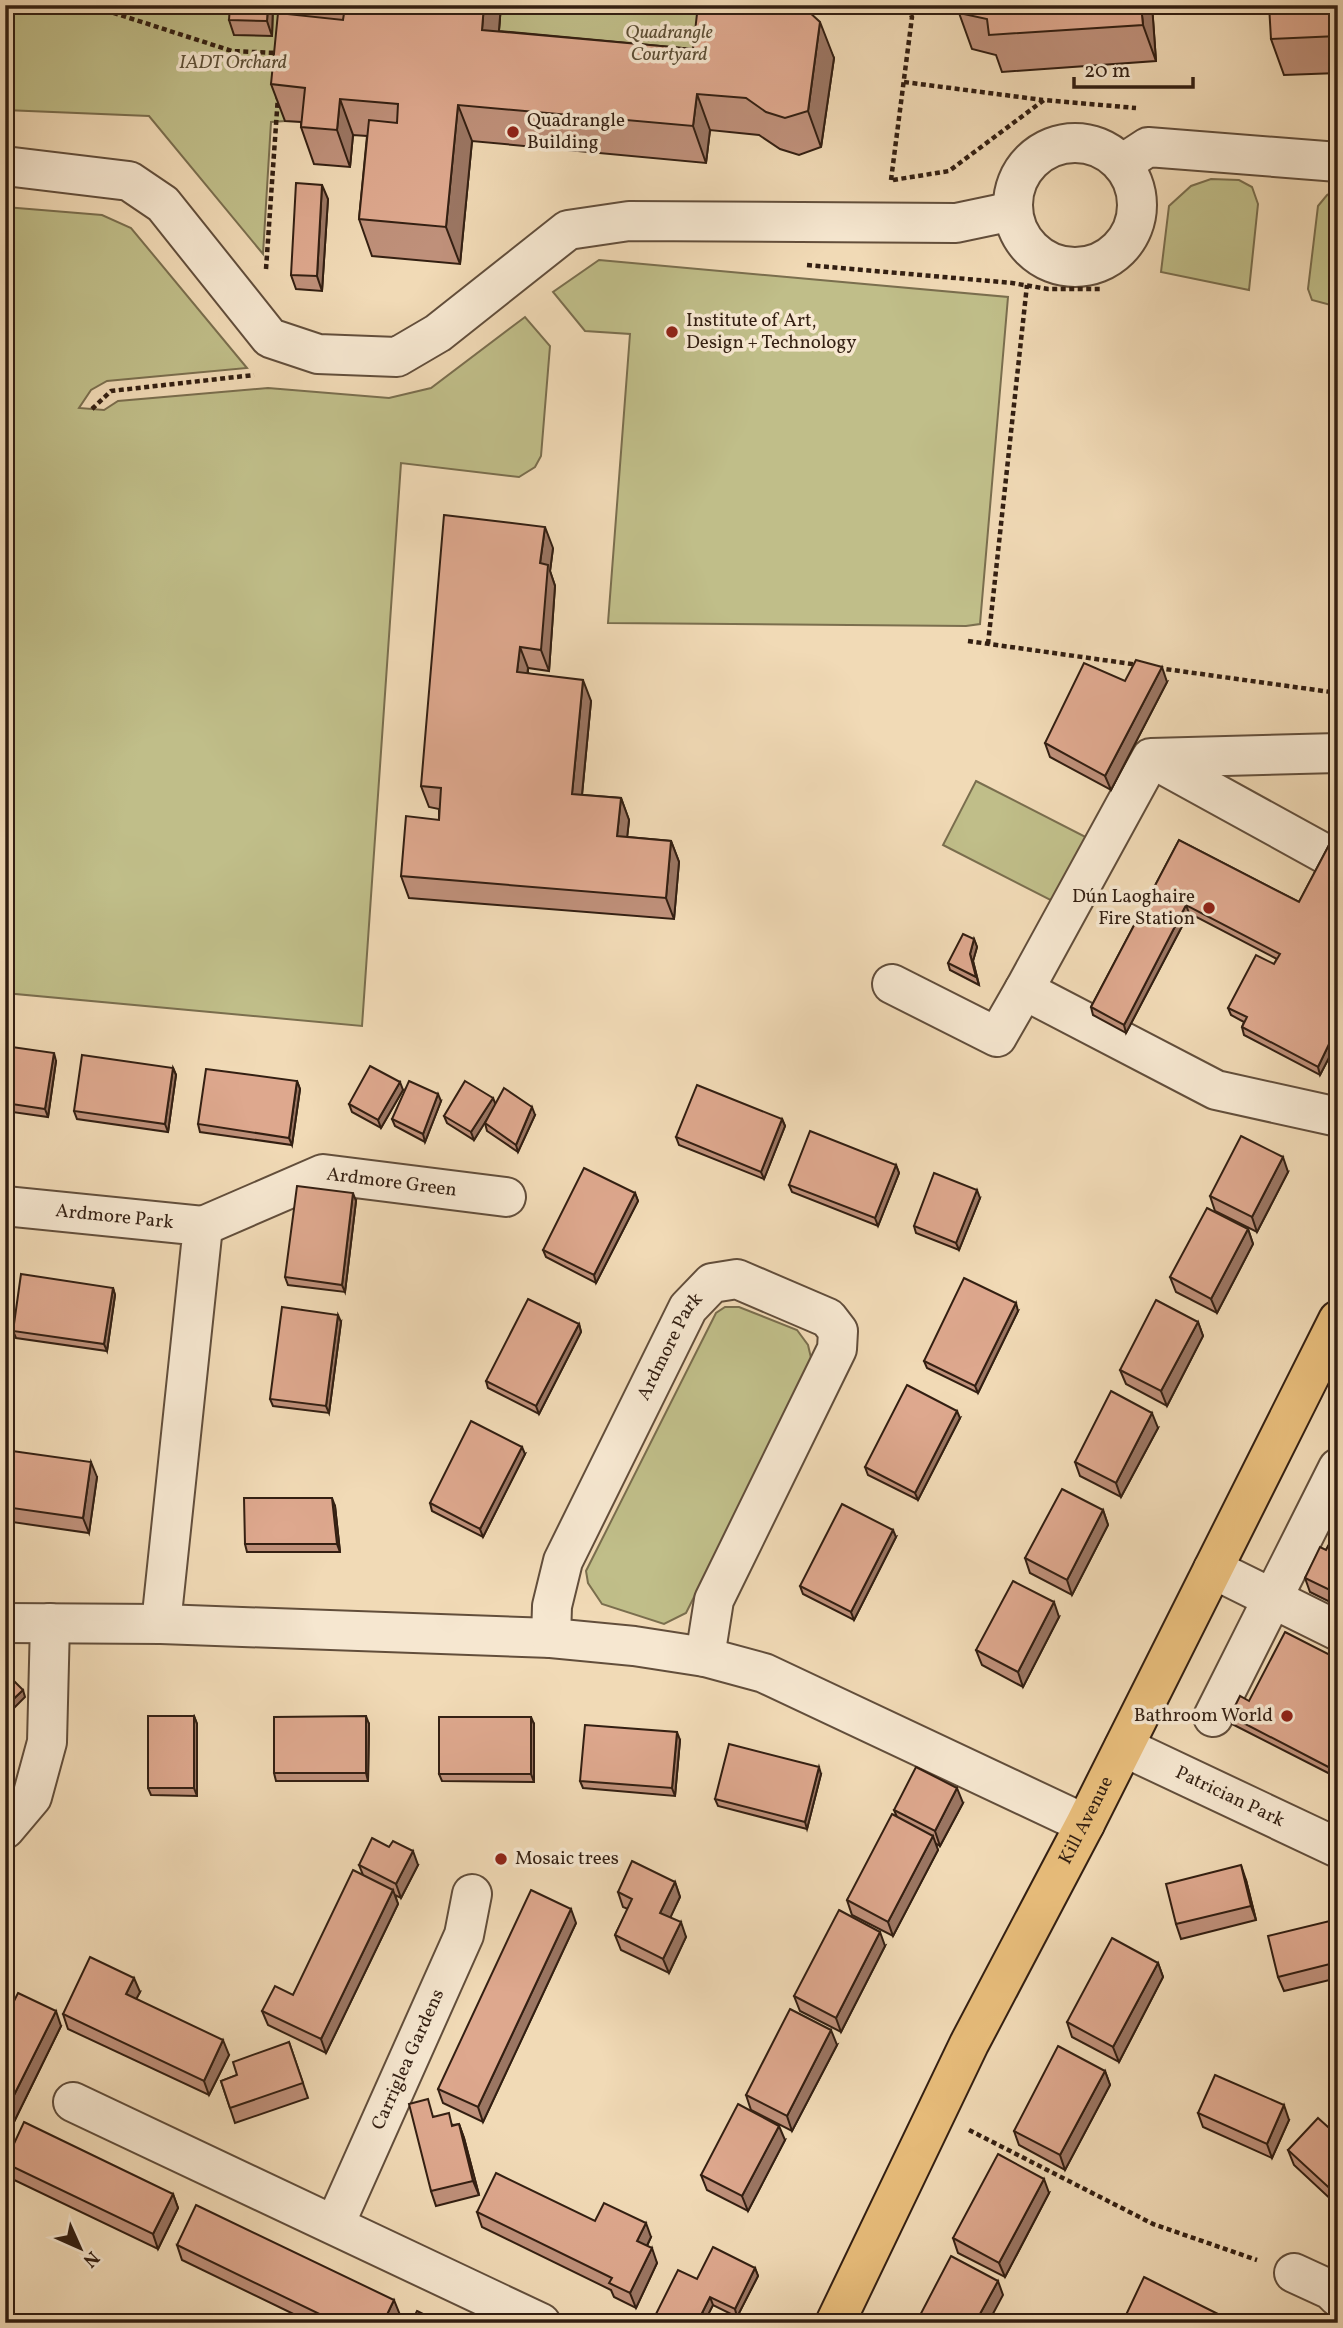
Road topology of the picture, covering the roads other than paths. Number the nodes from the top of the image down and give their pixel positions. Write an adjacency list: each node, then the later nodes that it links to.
1 (1338, 162): 2 (street)
2 (1122, 164): 4 (street); 4 (street)
3 (5, 166): 4 (street)
4 (1013, 211)
5 (1338, 754): 6 (street)
6 (1151, 758): 7 (street); 9 (street)
7 (1329, 856)
8 (892, 984): 9 (street)
9 (1024, 990): 10 (street)
10 (1338, 1117)
11 (506, 1197): 13 (street, Ardmore Green)
12 (5, 1206): 13 (street, Ardmore Park)
13 (203, 1226): 21 (street)
14 (1338, 1320): 15 (main road, Kill Avenue)
15 (1329, 1359): 17 (main road, Kill Avenue)
16 (1338, 1468): 18 (street)
17 (1213, 1569): 18 (street); 26 (main road, Kill Avenue)
18 (1272, 1598): 22 (street); 25 (street)
19 (5, 1623): 20 (street)
20 (50, 1623): 21 (street); 28 (street)
21 (161, 1624): 23 (street)
22 (1338, 1631)
23 (551, 1638): 24 (street); 24 (street, Ardmore Park)
24 (705, 1657): 27 (street)
25 (1213, 1717)
26 (1124, 1746): 27 (main road, Kill Avenue); 29 (street, Patrician Park)
27 (1085, 1824): 36 (main road, Kill Avenue)
28 (5, 1829)
29 (1338, 1848)
30 (472, 1894): 32 (street, Carriglea Gardens)
31 (74, 2102): 32 (street)
32 (335, 2224): 35 (street)
33 (1294, 2273): 34 (street)
34 (1338, 2297)
35 (541, 2323)
36 (835, 2323)

